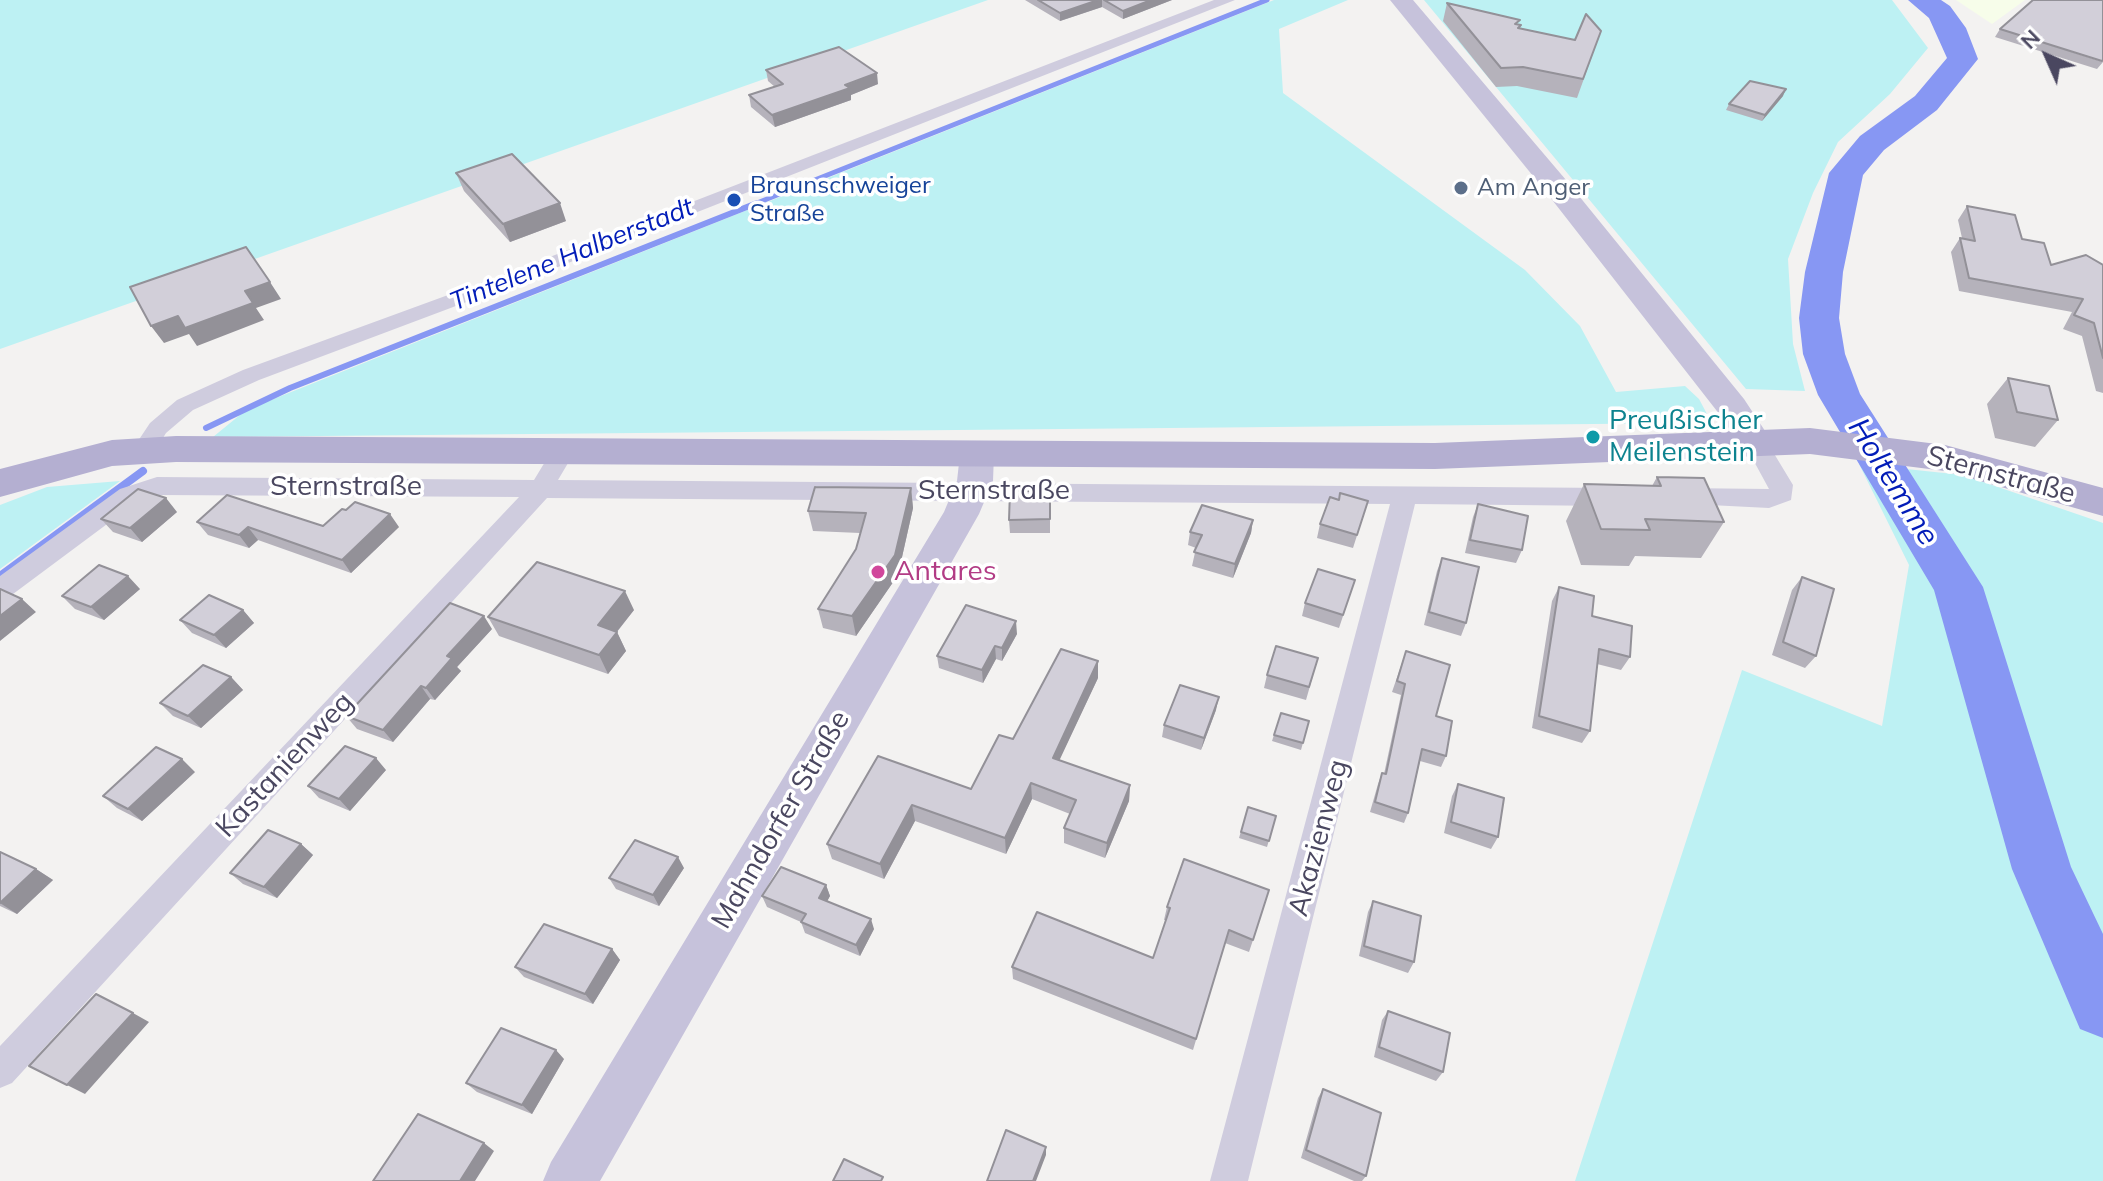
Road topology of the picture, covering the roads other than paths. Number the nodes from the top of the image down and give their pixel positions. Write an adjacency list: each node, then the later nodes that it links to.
1 (1228, 0): 4 (street)
2 (1401, 0): 3 (main road)
3 (1756, 443): 6 (main road, Sternstraße); 9 (street, Sternstraße); 10 (main road, Sternstraße)
4 (144, 450): 5 (main road, Sternstraße); 7 (main road)
5 (562, 453): 6 (main road, Sternstraße); 8 (street, Kastanienweg)
6 (974, 473): 8 (street, Sternstraße); 9 (street, Sternstraße); 13 (main road, Mahndorfer Straße)
7 (0, 483)
8 (542, 488): 11 (street, Sternstraße); 12 (street, Kastanienweg)
9 (1402, 494): 14 (street, Akazienweg)
10 (2103, 502)
11 (0, 590)
12 (0, 1071)
13 (570, 1181)
14 (1229, 1181)

